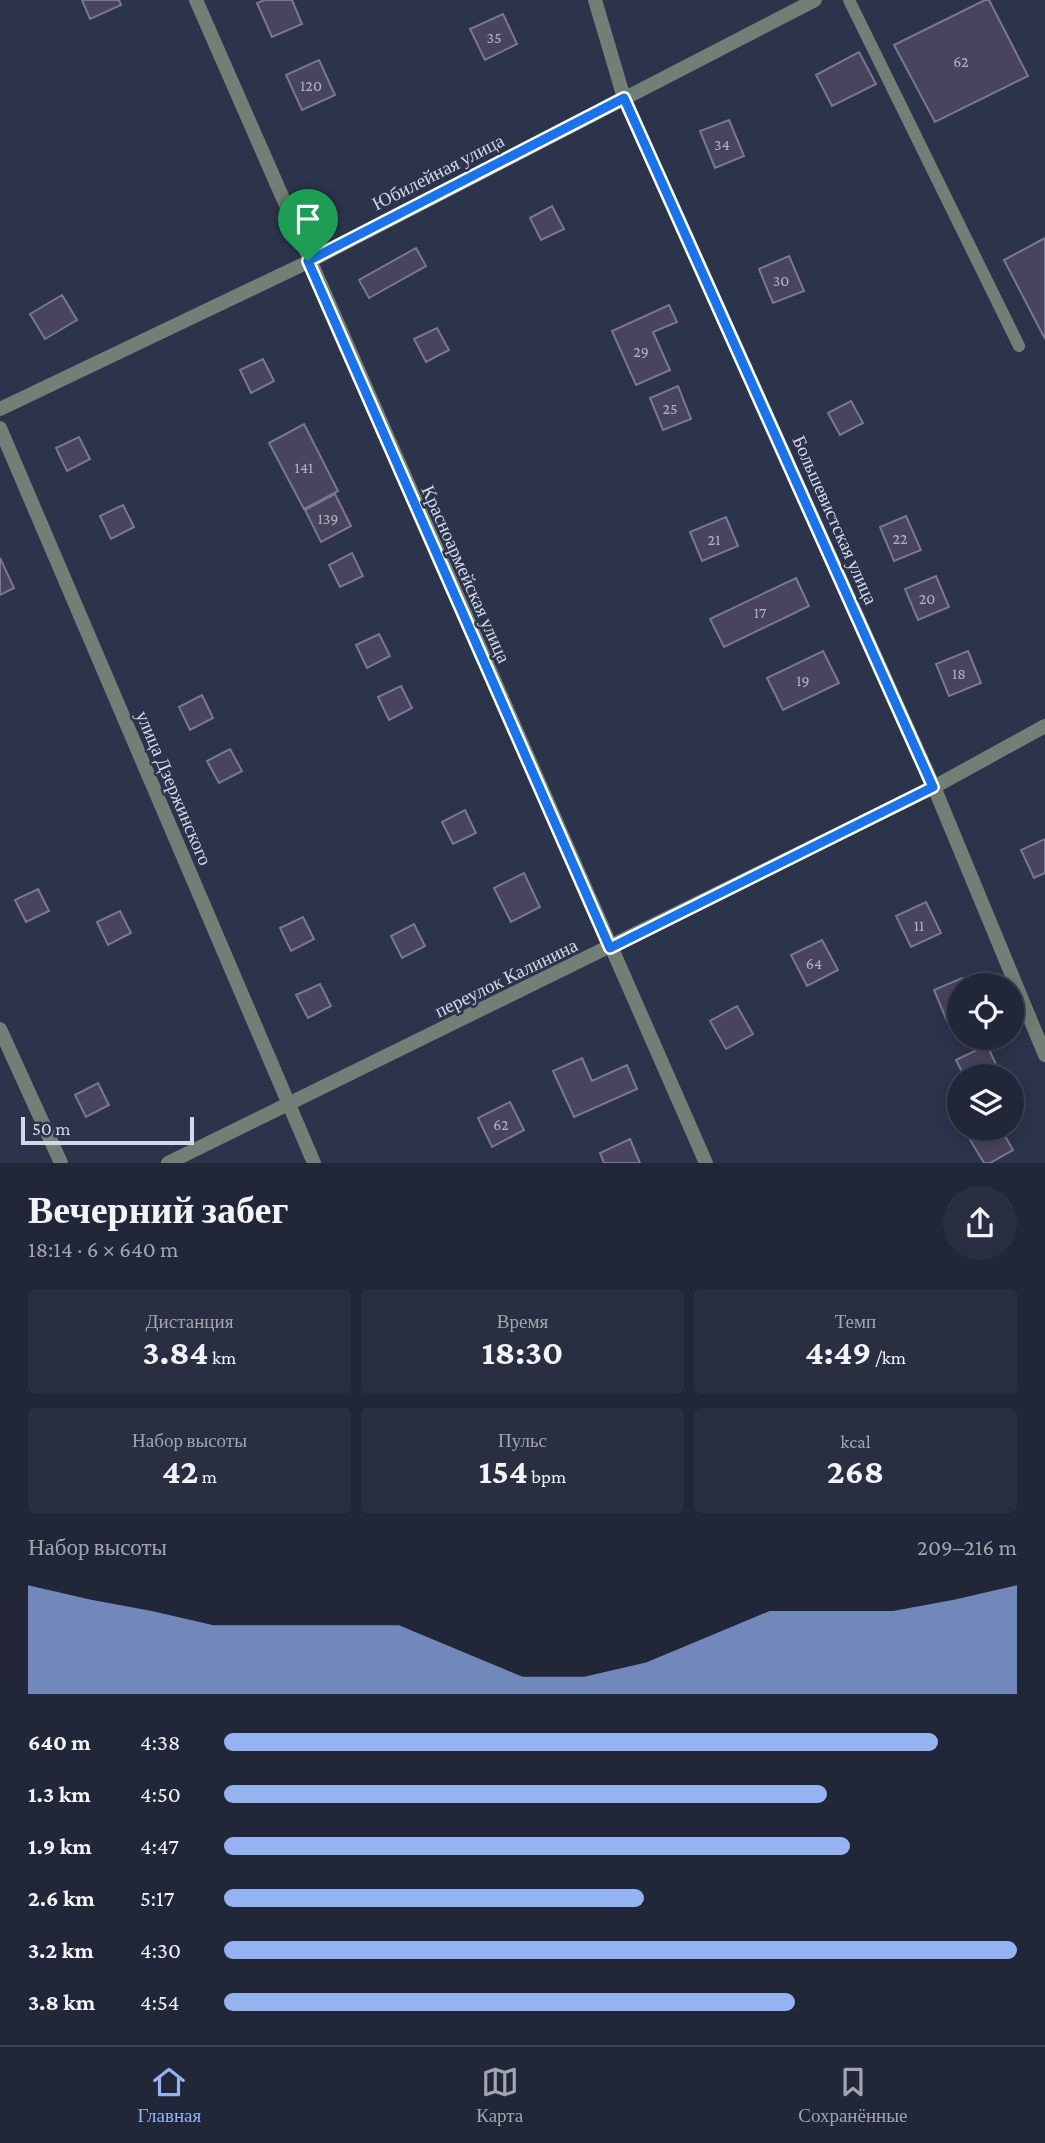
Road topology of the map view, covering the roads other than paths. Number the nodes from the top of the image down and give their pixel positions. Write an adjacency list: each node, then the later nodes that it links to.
1 (196, 0): 6 (street, Красноармейская улица)
2 (595, 0): 5 (street, Большевистская улица)
3 (814, 0): 5 (street, Юбилейная улица)
4 (849, 0): 7 (lane)
5 (624, 98): 6 (street, Юбилейная улица); 11 (street, Большевистская улица)
6 (308, 261): 8 (street, Юбилейная улица); 12 (street, Красноармейская улица)
7 (1018, 346)
8 (0, 409)
9 (0, 428): 15 (street, улица Дзержинского)
10 (1045, 726): 11 (street, переулок Калинина)
11 (933, 787): 12 (street, переулок Калинина); 14 (street, Большевистская улица)
12 (610, 948): 15 (street, переулок Калинина); 19 (street, Красноармейская улица)
13 (0, 1029): 16 (street)
14 (1045, 1055)
15 (288, 1106): 17 (street, переулок Калинина); 18 (street, улица Дзержинского)
16 (61, 1163)
17 (168, 1163)
18 (314, 1163)
19 (706, 1163)

